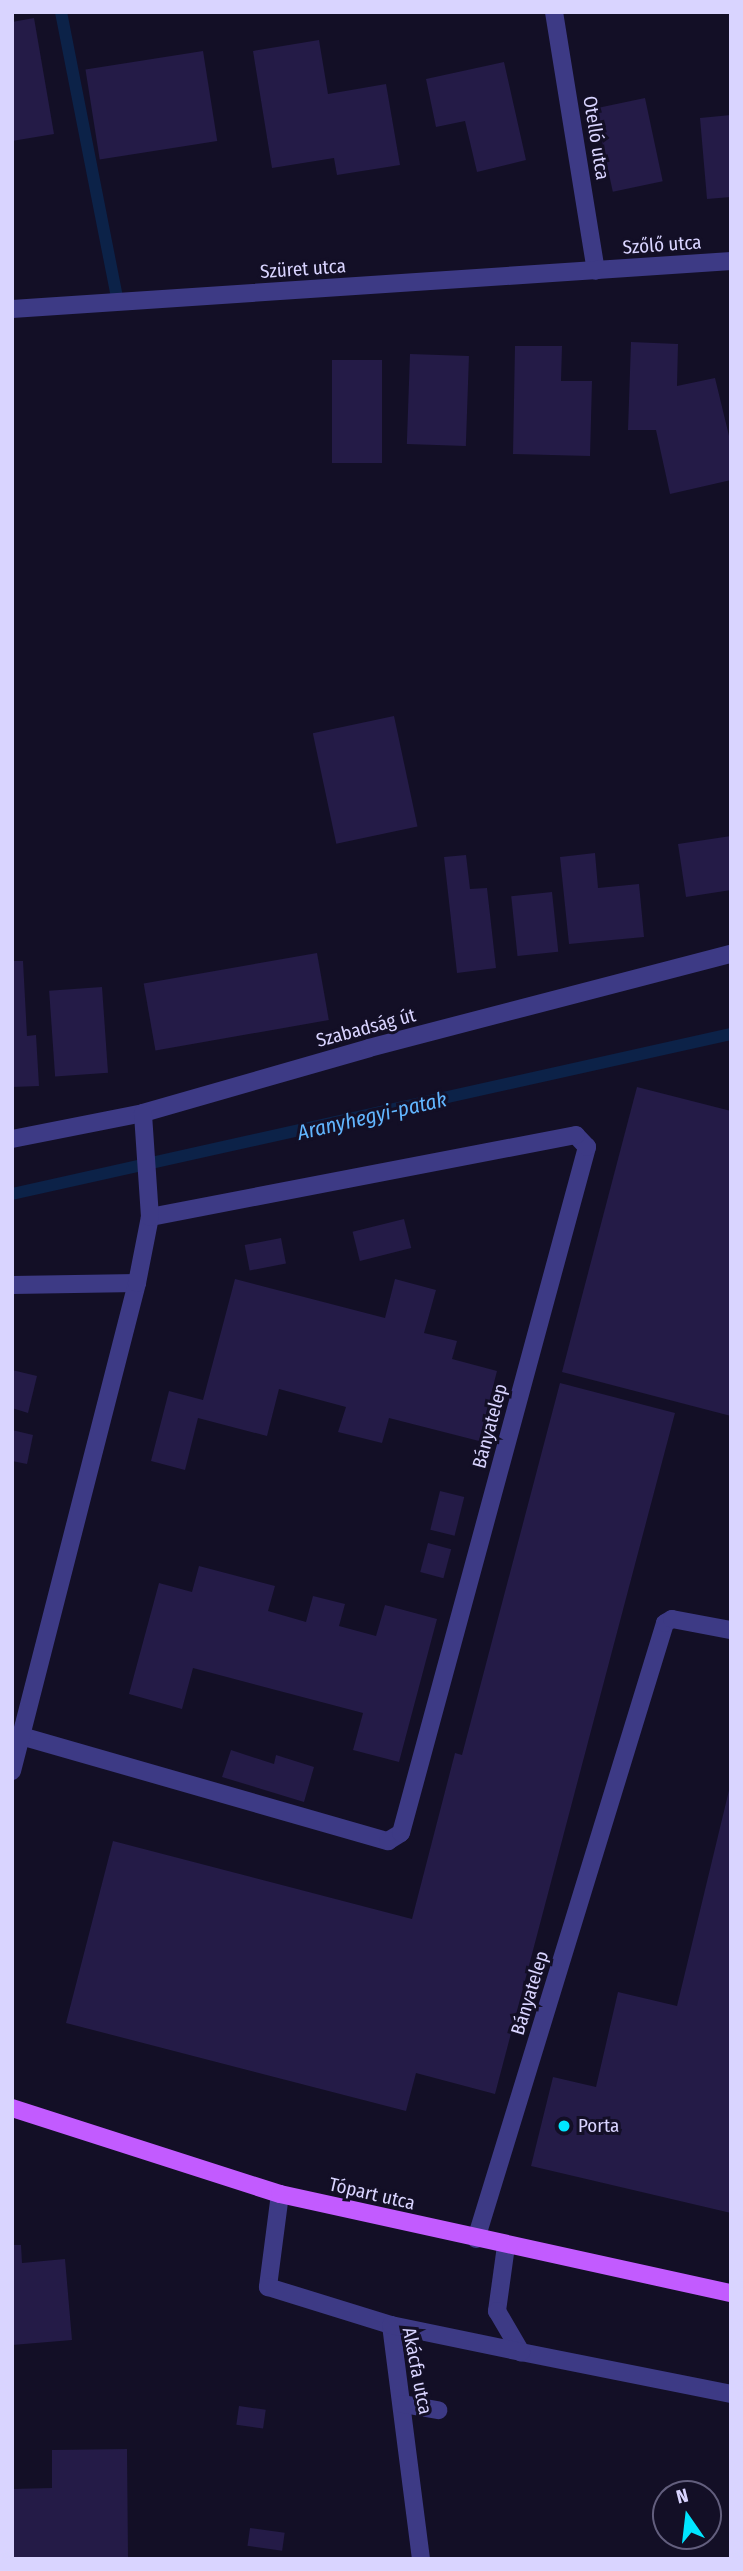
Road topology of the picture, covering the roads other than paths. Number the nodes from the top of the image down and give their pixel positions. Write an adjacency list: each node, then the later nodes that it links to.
1 (554, 12): 3 (street, Otelló utca)
2 (731, 261): 3 (street, Szőlő utca)
3 (596, 271): 4 (street, Szüret utca)
4 (12, 309)
5 (731, 954): 6 (street, Szabadság út)
6 (144, 1119): 7 (street, Szabadság út); 8 (street)
7 (12, 1139)
8 (149, 1208): 9 (street); 12 (street, Bányatelep)
9 (137, 1283): 10 (street); 12 (street)
10 (12, 1285)
11 (731, 1630): 16 (street, Bányatelep)
12 (21, 1736): 13 (street)
13 (12, 1771)
14 (12, 2108): 15 (main road, Tópart utca)
15 (280, 2194): 16 (main road, Tópart utca); 19 (street, Akácfa utca)
16 (476, 2239): 17 (main road, Tópart utca)
17 (506, 2246): 18 (main road, Tópart utca); 20 (street)
18 (731, 2293)
19 (391, 2325): 20 (street); 22 (street, Akácfa utca)
20 (521, 2352): 21 (street)
21 (731, 2394)
22 (403, 2404): 23 (street); 24 (street, Akácfa utca)
23 (438, 2410)
24 (421, 2559)

